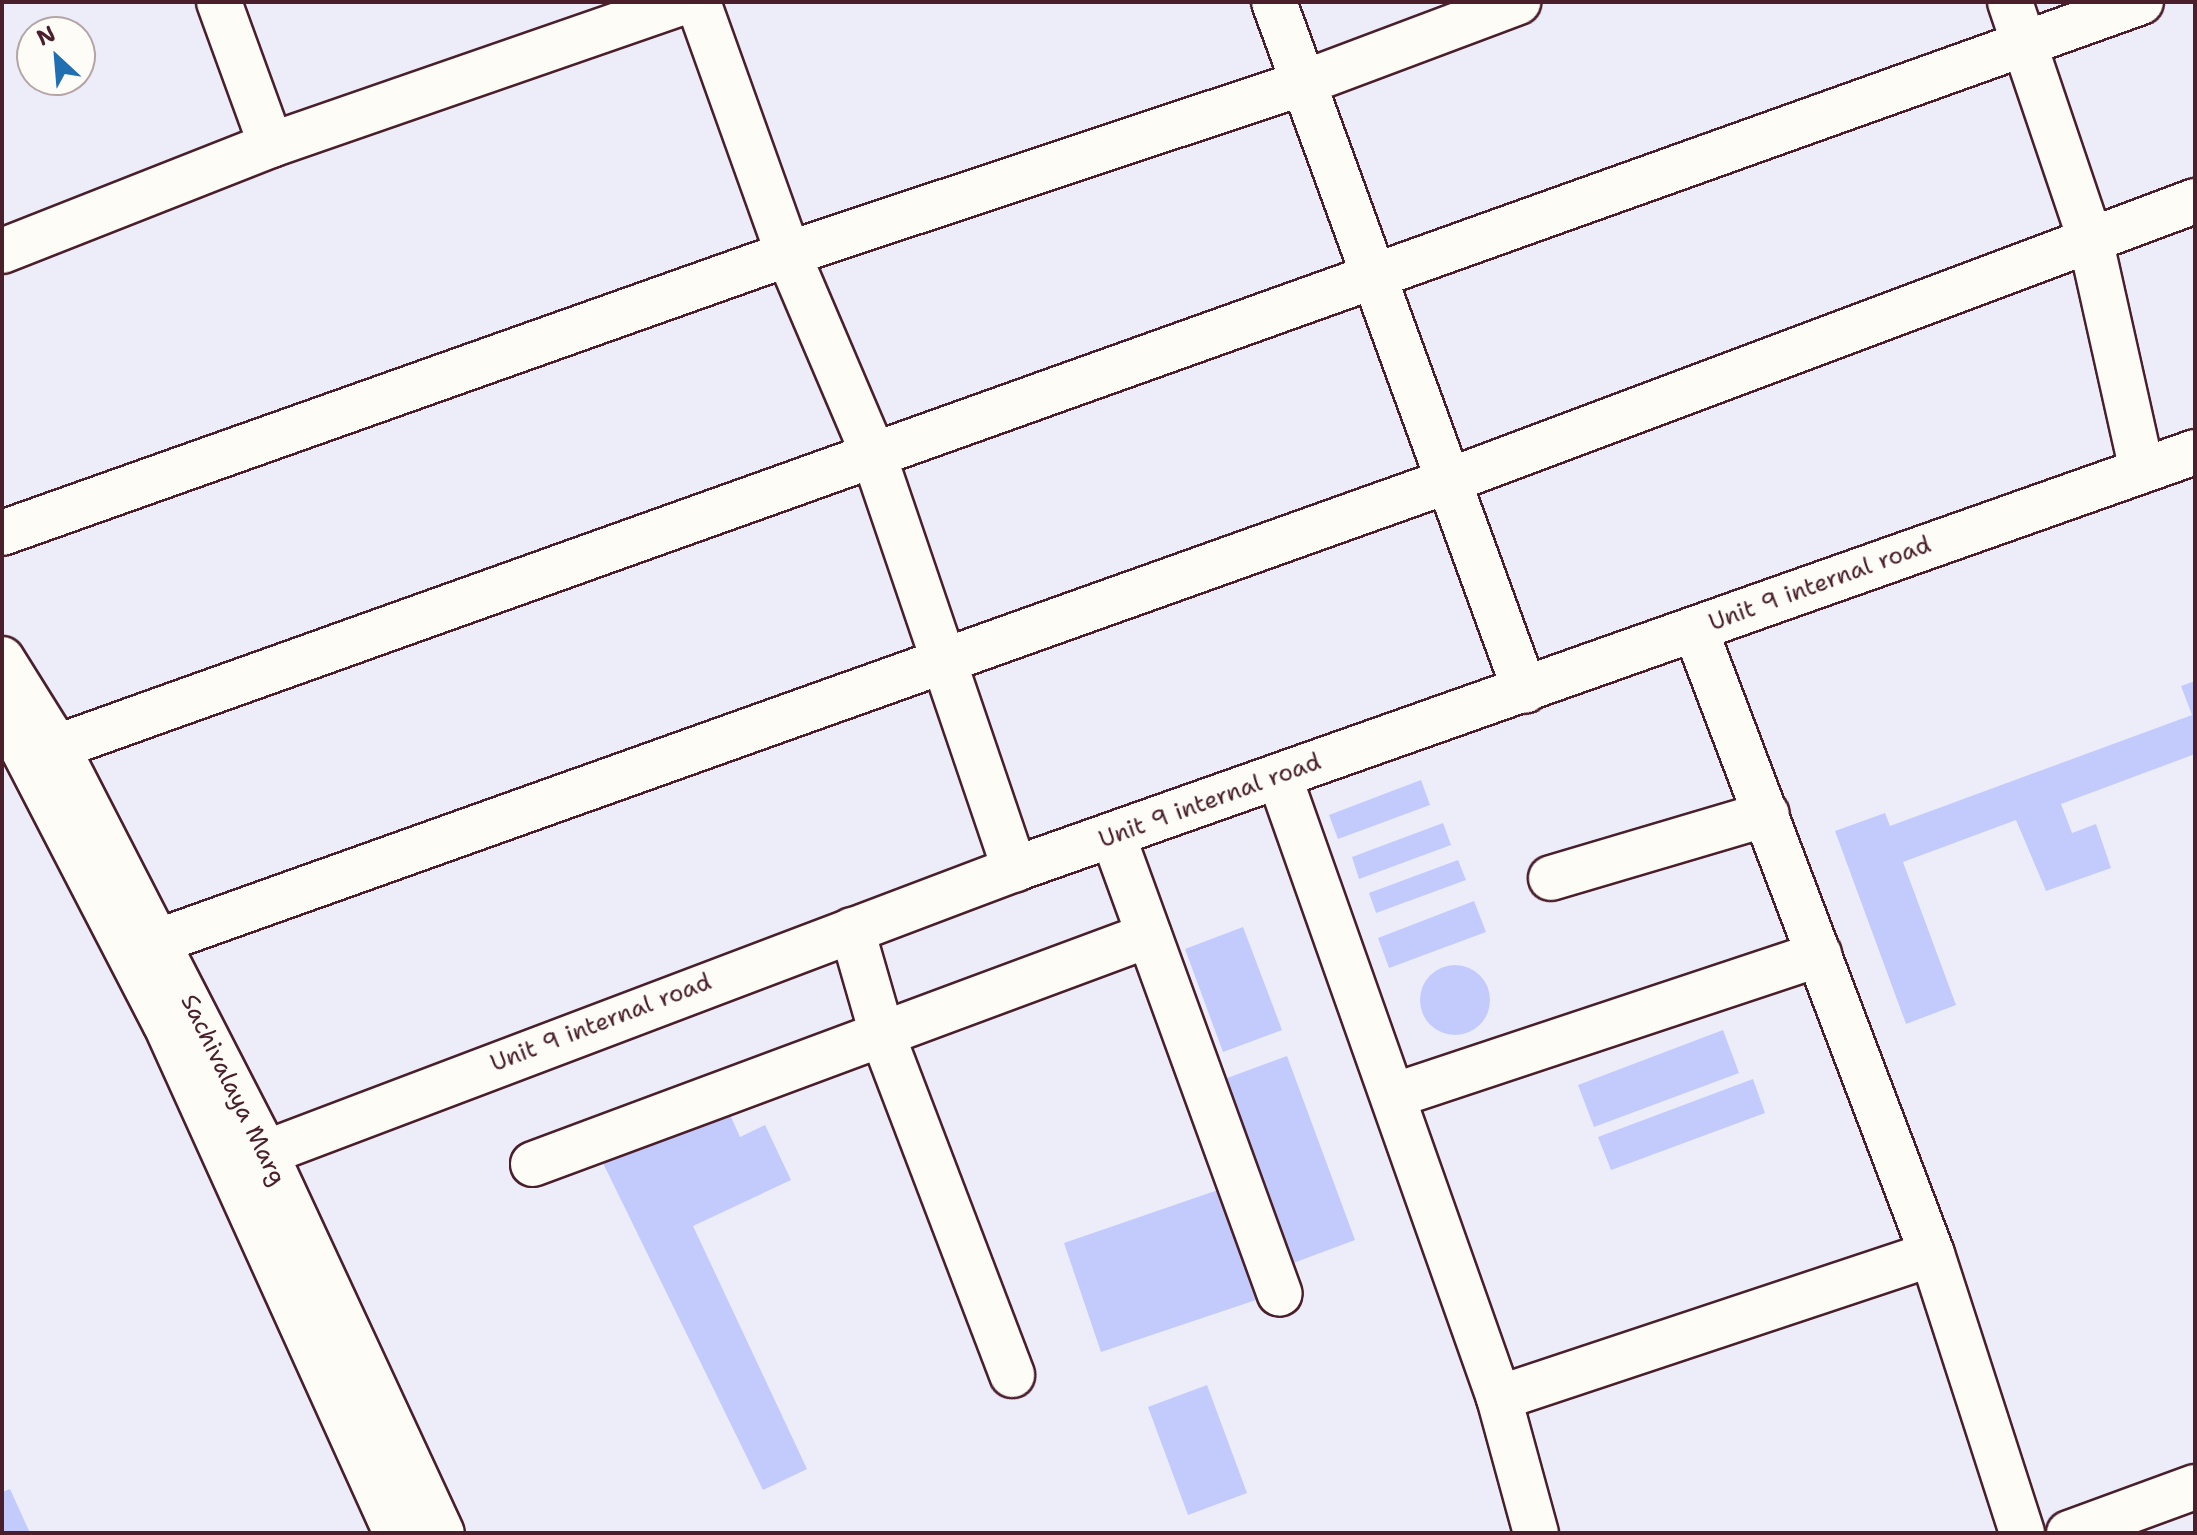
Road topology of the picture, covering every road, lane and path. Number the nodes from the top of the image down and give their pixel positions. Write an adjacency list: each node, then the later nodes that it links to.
1 (219, 2): 10 (street)
2 (684, 2): 10 (street)
3 (698, 2): 14 (street)
4 (1274, 2): 9 (street)
5 (1518, 2): 9 (street)
6 (2010, 2): 8 (street)
7 (2141, 2): 8 (street)
8 (2024, 46): 12 (street); 15 (street)
9 (1303, 83): 14 (street); 15 (street)
10 (271, 145): 13 (street)
11 (2195, 201): 12 (street)
12 (2090, 238): 18 (street); 19 (street)
13 (2, 251)
14 (788, 254): 17 (street); 20 (street)
15 (1373, 273): 17 (street); 19 (street)
16 (2195, 452): 18 (street, Unit 9 internal road)
17 (873, 453): 23 (street); 26 (street)
18 (2142, 470): 21 (street, Unit 9 internal road)
19 (1448, 481): 23 (street); 24 (street)
20 (2, 533)
21 (1695, 629): 24 (street, Unit 9 internal road); 28 (street)
22 (2, 659): 26 (street, Sachivalaya Marg)
23 (946, 661): 30 (street); 34 (street)
24 (1525, 691): 27 (street, Unit 9 internal road)
25 (2, 709): 38 (street, Sachivalaya Marg)
26 (57, 747): 34 (street, Sachivalaya Marg)
27 (1279, 776): 29 (street, Unit 9 internal road); 37 (street)
28 (1767, 814): 31 (street); 35 (street)
29 (1113, 836): 30 (street, Unit 9 internal road); 33 (street)
30 (1015, 869): 32 (street, Unit 9 internal road)
31 (1551, 878)
32 (852, 930): 36 (street); 38 (street, Unit 9 internal road)
33 (1149, 935): 36 (street); 41 (street)
34 (159, 941): 38 (street, Sachivalaya Marg)
35 (1819, 954): 37 (street); 40 (street)
36 (882, 1034): 39 (street); 42 (street)
37 (1396, 1095): 43 (street)
38 (247, 1158): 45 (street, Sachivalaya Marg); 46 (street, Sachivalaya Marg)
39 (533, 1164)
40 (1932, 1254): 43 (street); 48 (street)
41 (1280, 1294)
42 (1012, 1375)
43 (1499, 1398): 47 (street)
44 (2195, 1487): 49 (street)
45 (396, 1533)
46 (442, 1533)
47 (1536, 1533)
48 (2022, 1533)
49 (2069, 1533)

